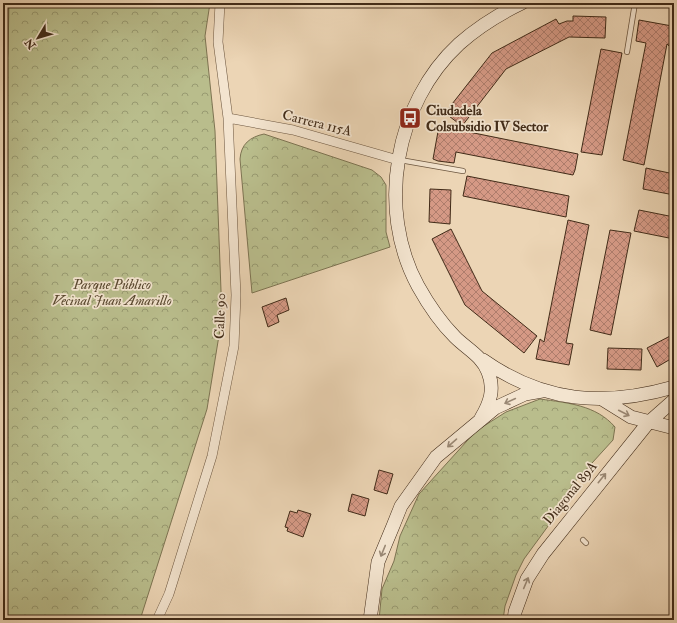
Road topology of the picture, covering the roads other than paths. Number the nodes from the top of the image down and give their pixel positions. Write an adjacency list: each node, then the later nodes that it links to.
1 (220, 3): 5 (street, Calle 90)
2 (522, 3): 6 (street)
3 (635, 3): 4 (lane)
4 (627, 52)
5 (228, 118): 6 (street, Carrera 115A); 17 (street, Calle 90)
6 (398, 160): 7 (lane); 8 (street)
7 (463, 170)
8 (480, 358): 10 (street); 14 (street)
9 (674, 387): 11 (street)
10 (542, 391): 12 (street); 14 (street, one-way to 14)
11 (645, 395): 12 (street); 15 (street)
12 (602, 399): 15 (street, one-way to 15)
13 (674, 400): 15 (street, Diagonal 89A)
14 (481, 418): 18 (street, one-way to 18)
15 (648, 423): 16 (street); 19 (street, Diagonal 89A, one-way to 15)
16 (674, 428)
17 (157, 620)
18 (370, 620)
19 (514, 620)

